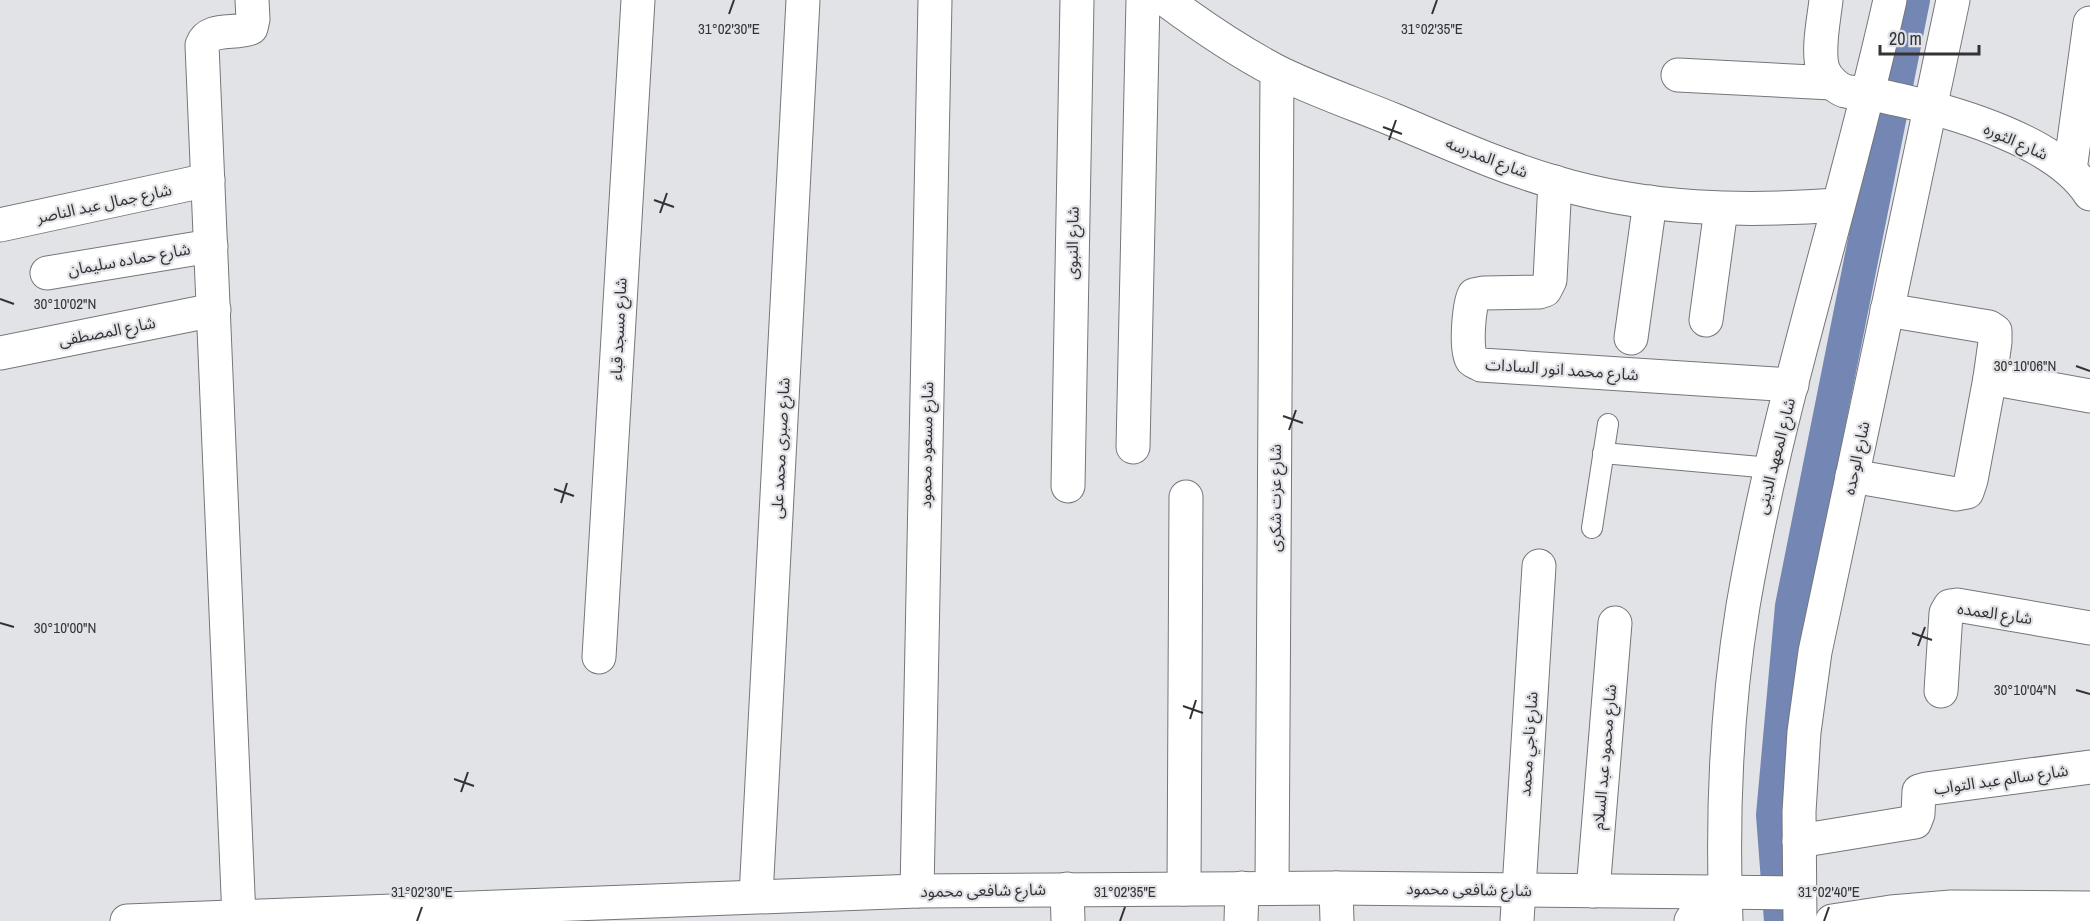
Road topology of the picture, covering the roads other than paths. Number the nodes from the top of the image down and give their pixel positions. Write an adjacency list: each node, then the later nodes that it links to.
1 (252, 0): 17 (street)
2 (638, 0): 45 (street, شارع مسجد قباء)
3 (803, 0): 54 (street, شارع صبرى محمد على)
4 (936, 0): 52 (street, شارع مسعود محمود)
5 (1077, 0): 39 (street, شارع النبوى)
6 (1143, 0): 35 (street)
7 (1166, 0): 12 (street, شارع المدرسه)
8 (1826, 0): 14 (street)
9 (1890, 0): 15 (street, شارع المعهد الدينى)
10 (1953, 0): 16 (street, شارع الوحده)
11 (2090, 23): 19 (street)
12 (1277, 72): 18 (street, شارع المدرسه); 49 (street, شارع عزت شكرى)
13 (1677, 75): 14 (street, شارع الثوره)
14 (1832, 83): 15 (street, شارع الثوره)
15 (1869, 94): 16 (street, شارع الثوره); 21 (street, شارع المعهد الدينى)
16 (1930, 107): 19 (street, شارع الثوره); 27 (street, شارع الوحده)
17 (208, 180): 23 (street, شارع جمال عبد الناصر); 24 (street)
18 (1555, 182): 20 (street, شارع المدرسه); 32 (street, شارع محمد انور السادات)
19 (2080, 182)
20 (1650, 202): 22 (street, شارع المدرسه); 29 (street)
21 (1838, 205): 22 (street, شارع المدرسه); 32 (street, شارع المعهد الدينى)
22 (1721, 209): 28 (street)
23 (0, 225)
24 (211, 246): 25 (street, شارع حماده سليمان); 26 (street)
25 (47, 273)
26 (214, 310): 30 (street, شارع المصطفى); 61 (street)
27 (1887, 310): 31 (street); 38 (street, شارع الوحده)
28 (1706, 320)
29 (1631, 338)
30 (0, 353)
31 (1990, 378): 33 (street); 38 (street)
32 (1792, 385): 37 (street, شارع المعهد الدينى)
33 (2090, 396)
34 (1608, 424): 36 (lane)
35 (1132, 447)
36 (1603, 453): 37 (lane); 41 (lane)
37 (1771, 468): 55 (street, شارع المعهد الدينى)
38 (1852, 477): 48 (street, شارع الوحده)
39 (1068, 486)
40 (1186, 497): 51 (street)
41 (1592, 528)
42 (1539, 566): 57 (street, شارع ناجي محمد)
43 (1615, 623): 53 (street, شارع محمود عبد السلام)
44 (2090, 628): 46 (street, شارع العمده)
45 (599, 657)
46 (1941, 691)
47 (2090, 767): 48 (street, شارع سالم عبد التواب)
48 (1799, 841): 58 (street, شارع الوحده)
49 (1257, 888): 50 (street, شارع شافعى محمود); 51 (street, شارع شافعى محمود); 63 (street, شارع عزت شكرى)
50 (1336, 888): 57 (street, شارع شافعى محمود); 64 (street)
51 (1184, 889): 56 (street, شارع شافعى محمود)
52 (917, 891): 54 (street, شارع شافعى محمود); 56 (street, شارع شافعى محمود)
53 (1593, 891): 55 (street, شارع شافعى محمود); 57 (street, شارع شافعى محمود)
54 (756, 896): 60 (street, شارع شافعى محمود)
55 (1720, 902): 58 (street, شارع شافعى محمود); 65 (street)
56 (1067, 905)
57 (1518, 905)
58 (1800, 907)
59 (2090, 908): 66 (street)
60 (677, 910): 61 (street, شارع شافعى محمود)
61 (240, 918): 62 (street, شارع شافعى محمود)
62 (127, 921)
63 (1241, 921)
64 (1337, 921)
65 (1691, 921)
66 (1832, 921)

